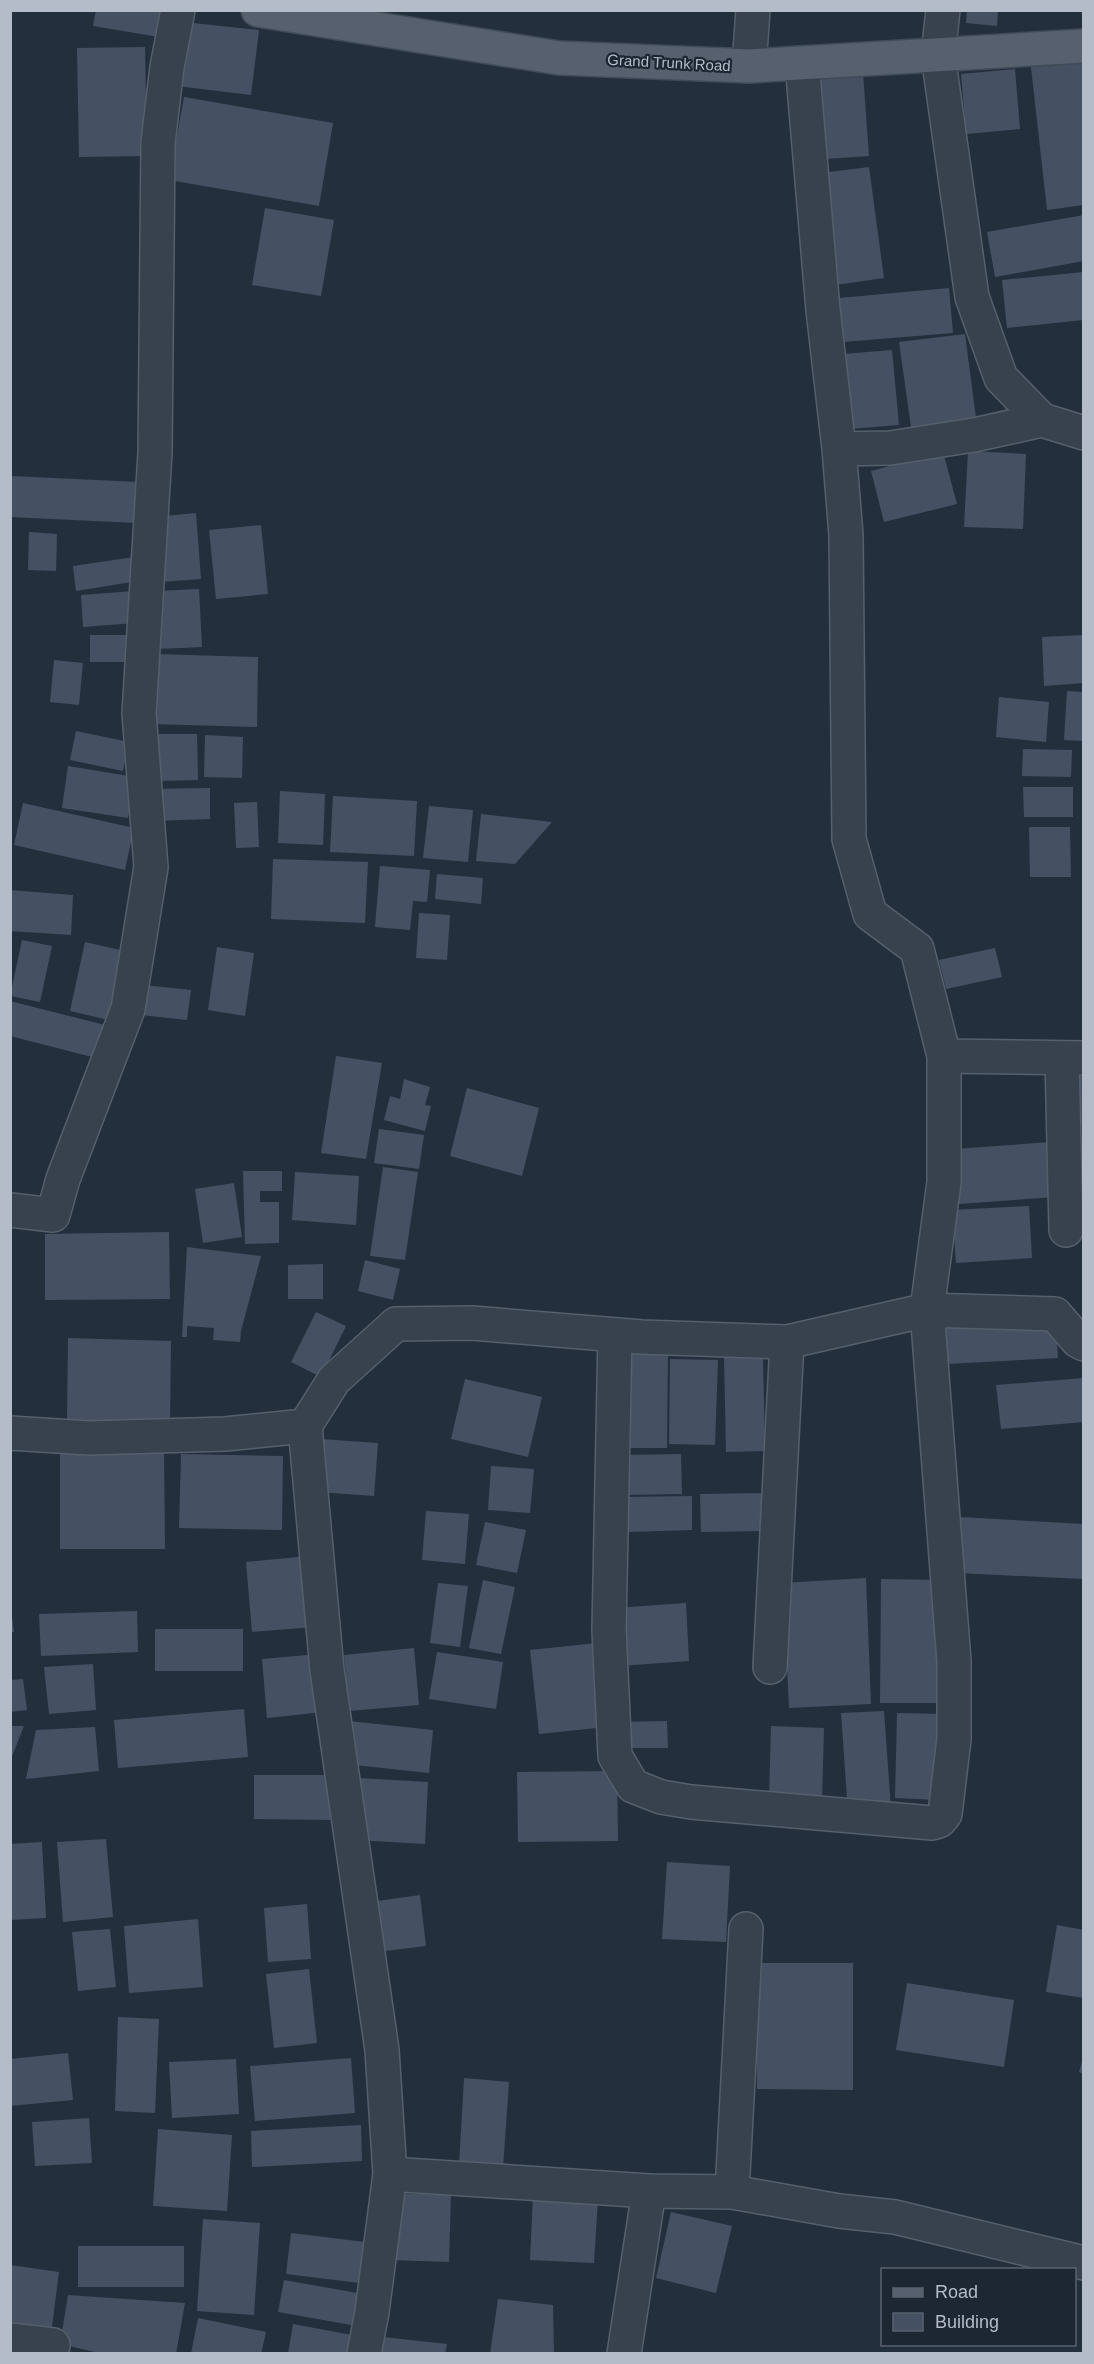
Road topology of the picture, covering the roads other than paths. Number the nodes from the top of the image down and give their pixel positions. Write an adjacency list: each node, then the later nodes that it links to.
1 (178, 10): 14 (street)
2 (258, 10): 8 (main road, Grand Trunk Road)
3 (753, 10): 8 (street)
4 (943, 10): 6 (street)
5 (1083, 46): 6 (main road, Grand Trunk Road)
6 (938, 55): 7 (main road, Grand Trunk Road); 9 (street)
7 (802, 63): 8 (main road, Grand Trunk Road); 11 (street)
8 (749, 66)
9 (1042, 420): 10 (street); 11 (street)
10 (1083, 433)
11 (839, 449): 12 (street)
12 (944, 1056): 13 (street); 16 (street)
13 (1073, 1059): 15 (street)
14 (10, 1210)
15 (1066, 1230)
16 (927, 1310): 17 (street); 18 (street); 19 (street)
17 (615, 1335): 18 (street); 20 (street)
18 (787, 1342): 22 (street)
19 (1083, 1344)
20 (305, 1426): 21 (street); 24 (street)
21 (10, 1433)
22 (770, 1667)
23 (746, 1929): 26 (street)
24 (390, 2174): 25 (street); 30 (street)
25 (649, 2192): 26 (street); 31 (street)
26 (732, 2192): 27 (street)
27 (1083, 2263)
28 (10, 2340): 29 (street)
29 (51, 2354)
30 (364, 2354)
31 (624, 2354)

